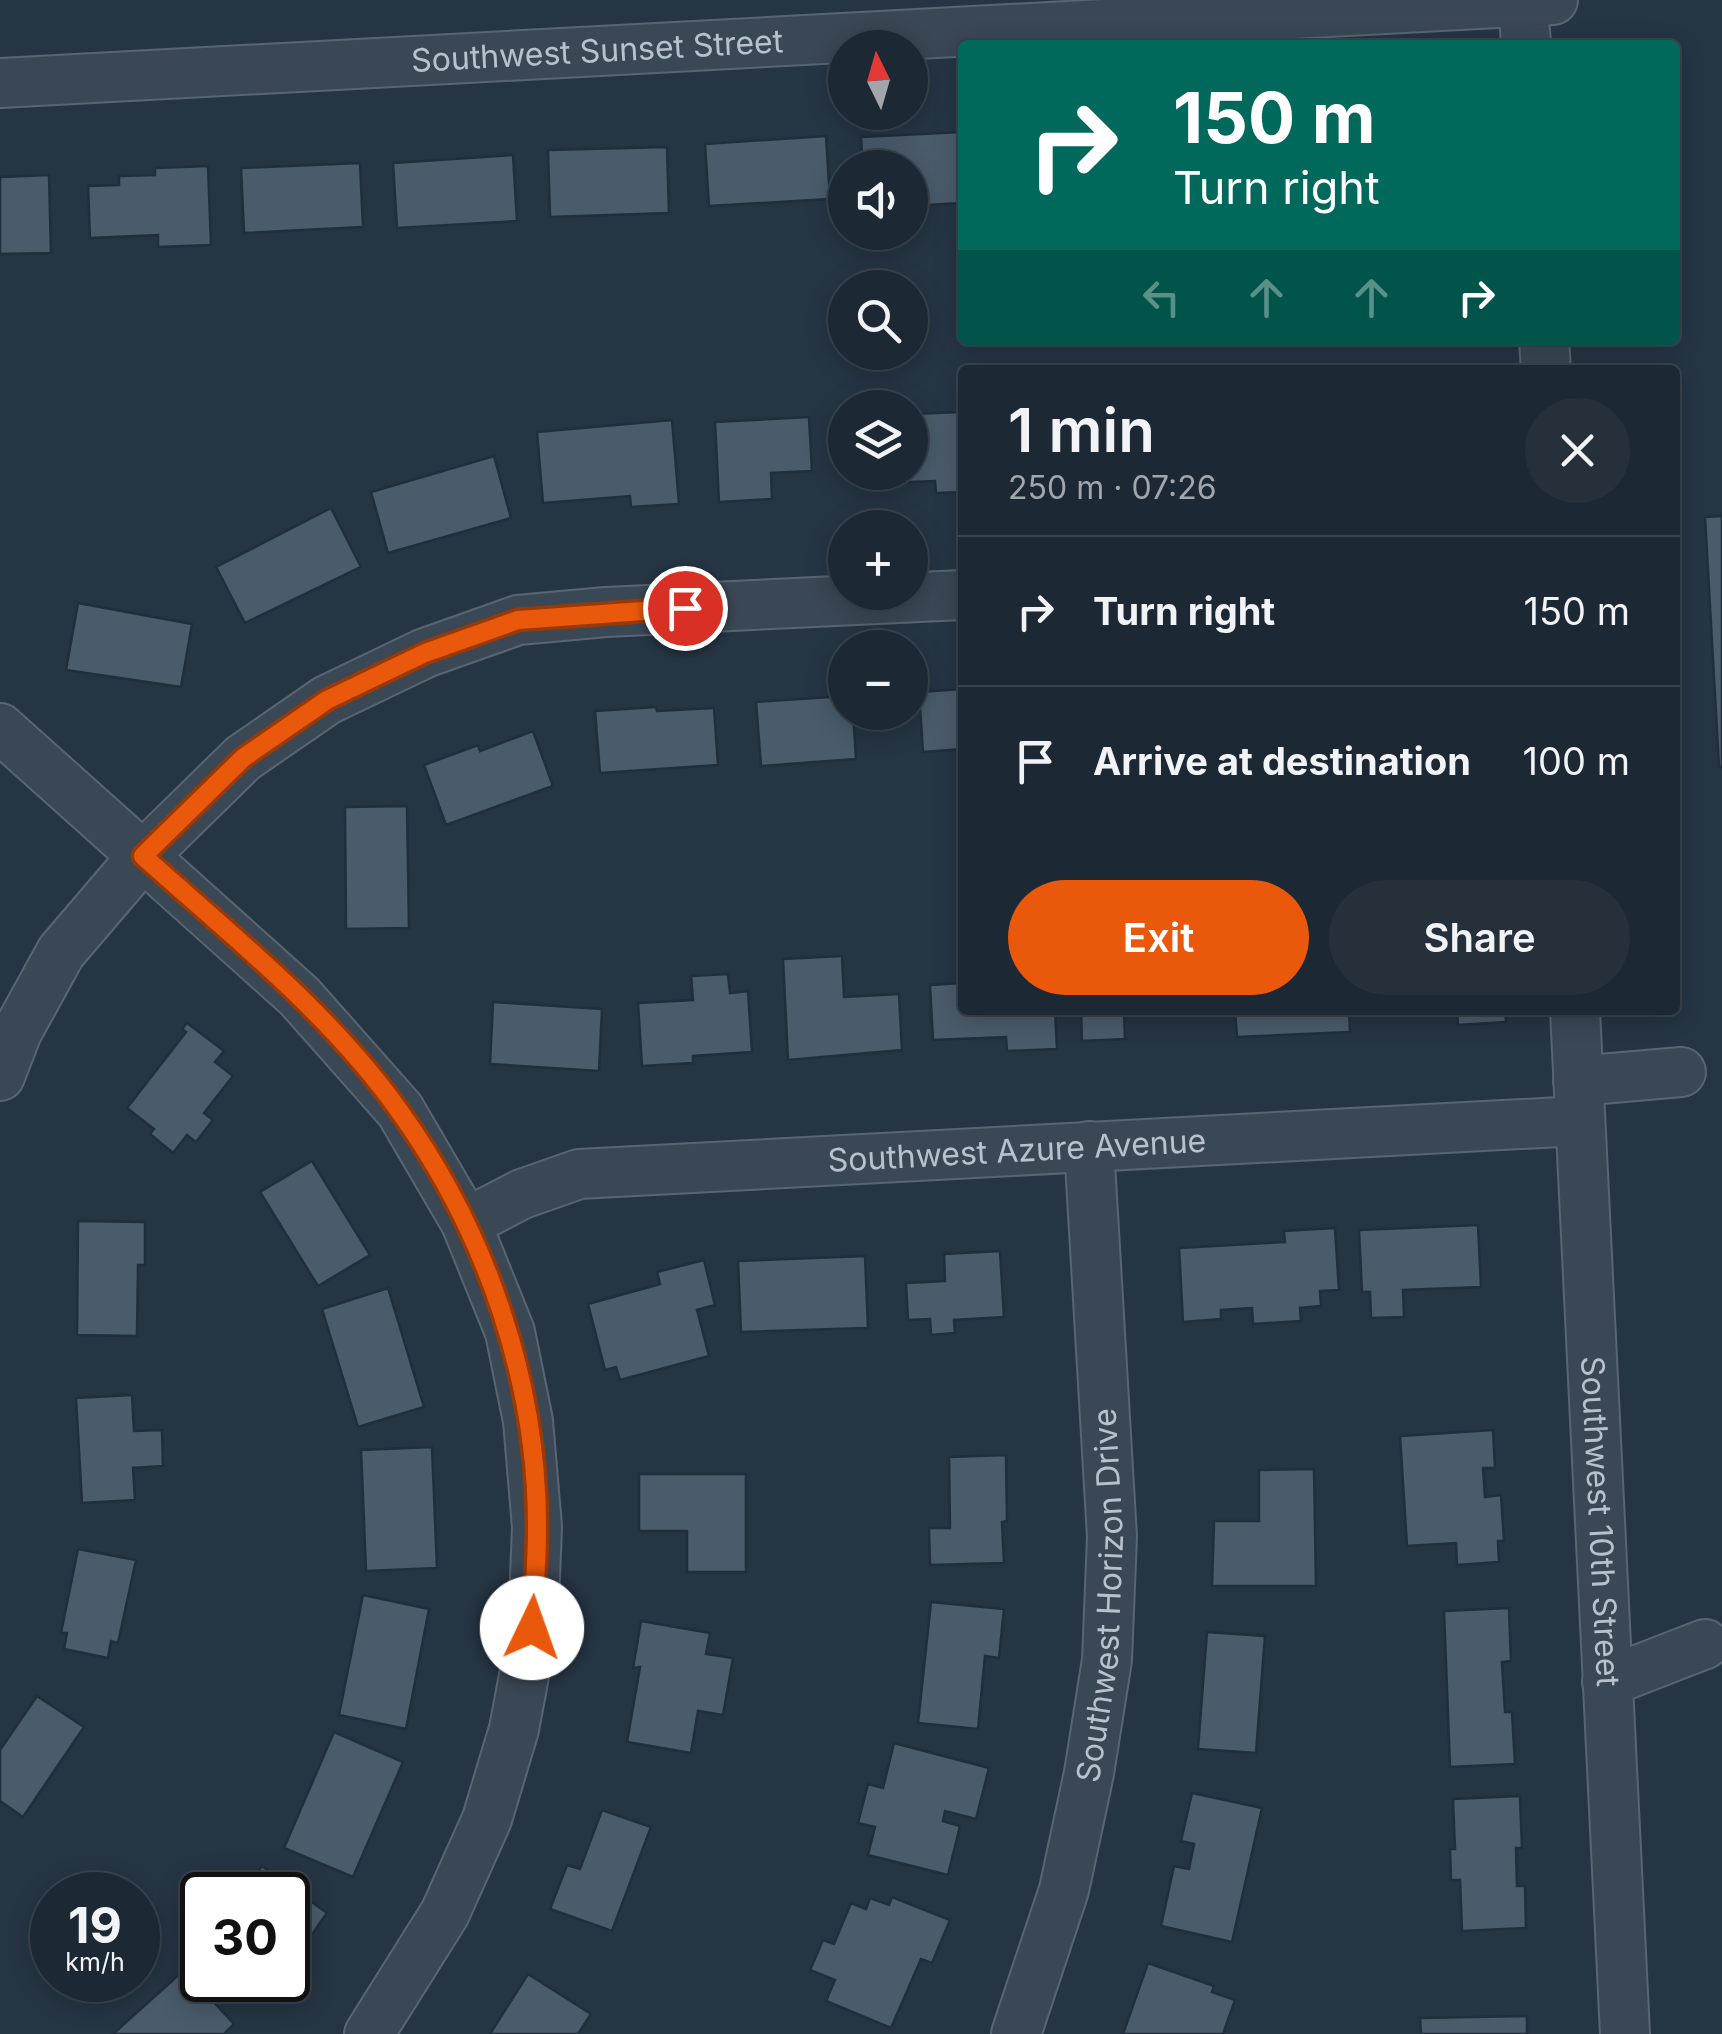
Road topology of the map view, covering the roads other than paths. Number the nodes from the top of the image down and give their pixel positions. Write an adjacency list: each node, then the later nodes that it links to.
1 (1524, 0): 2 (street, Southwest Sunset Street); 3 (street); 4 (street, Southwest Sunset Street)
2 (1553, 0)
3 (1526, 40)
4 (0, 83)
5 (958, 595): 7 (street)
6 (0, 728): 7 (street)
7 (143, 856): 10 (street); 13 (street)
8 (1575, 1015): 11 (street, Southwest 10th Street)
9 (1680, 1072): 11 (street, Southwest Azure Avenue)
10 (0, 1076)
11 (1578, 1101): 12 (street, Southwest Azure Avenue); 15 (street, Southwest 10th Street)
12 (1089, 1146): 13 (street, Southwest Azure Avenue); 17 (street, Southwest Horizon Drive)
13 (466, 1223): 16 (street)
14 (1705, 1644): 15 (street)
15 (1607, 1682): 18 (street, Southwest 10th Street)
16 (369, 2034)
17 (1016, 2034)
18 (1625, 2034)

